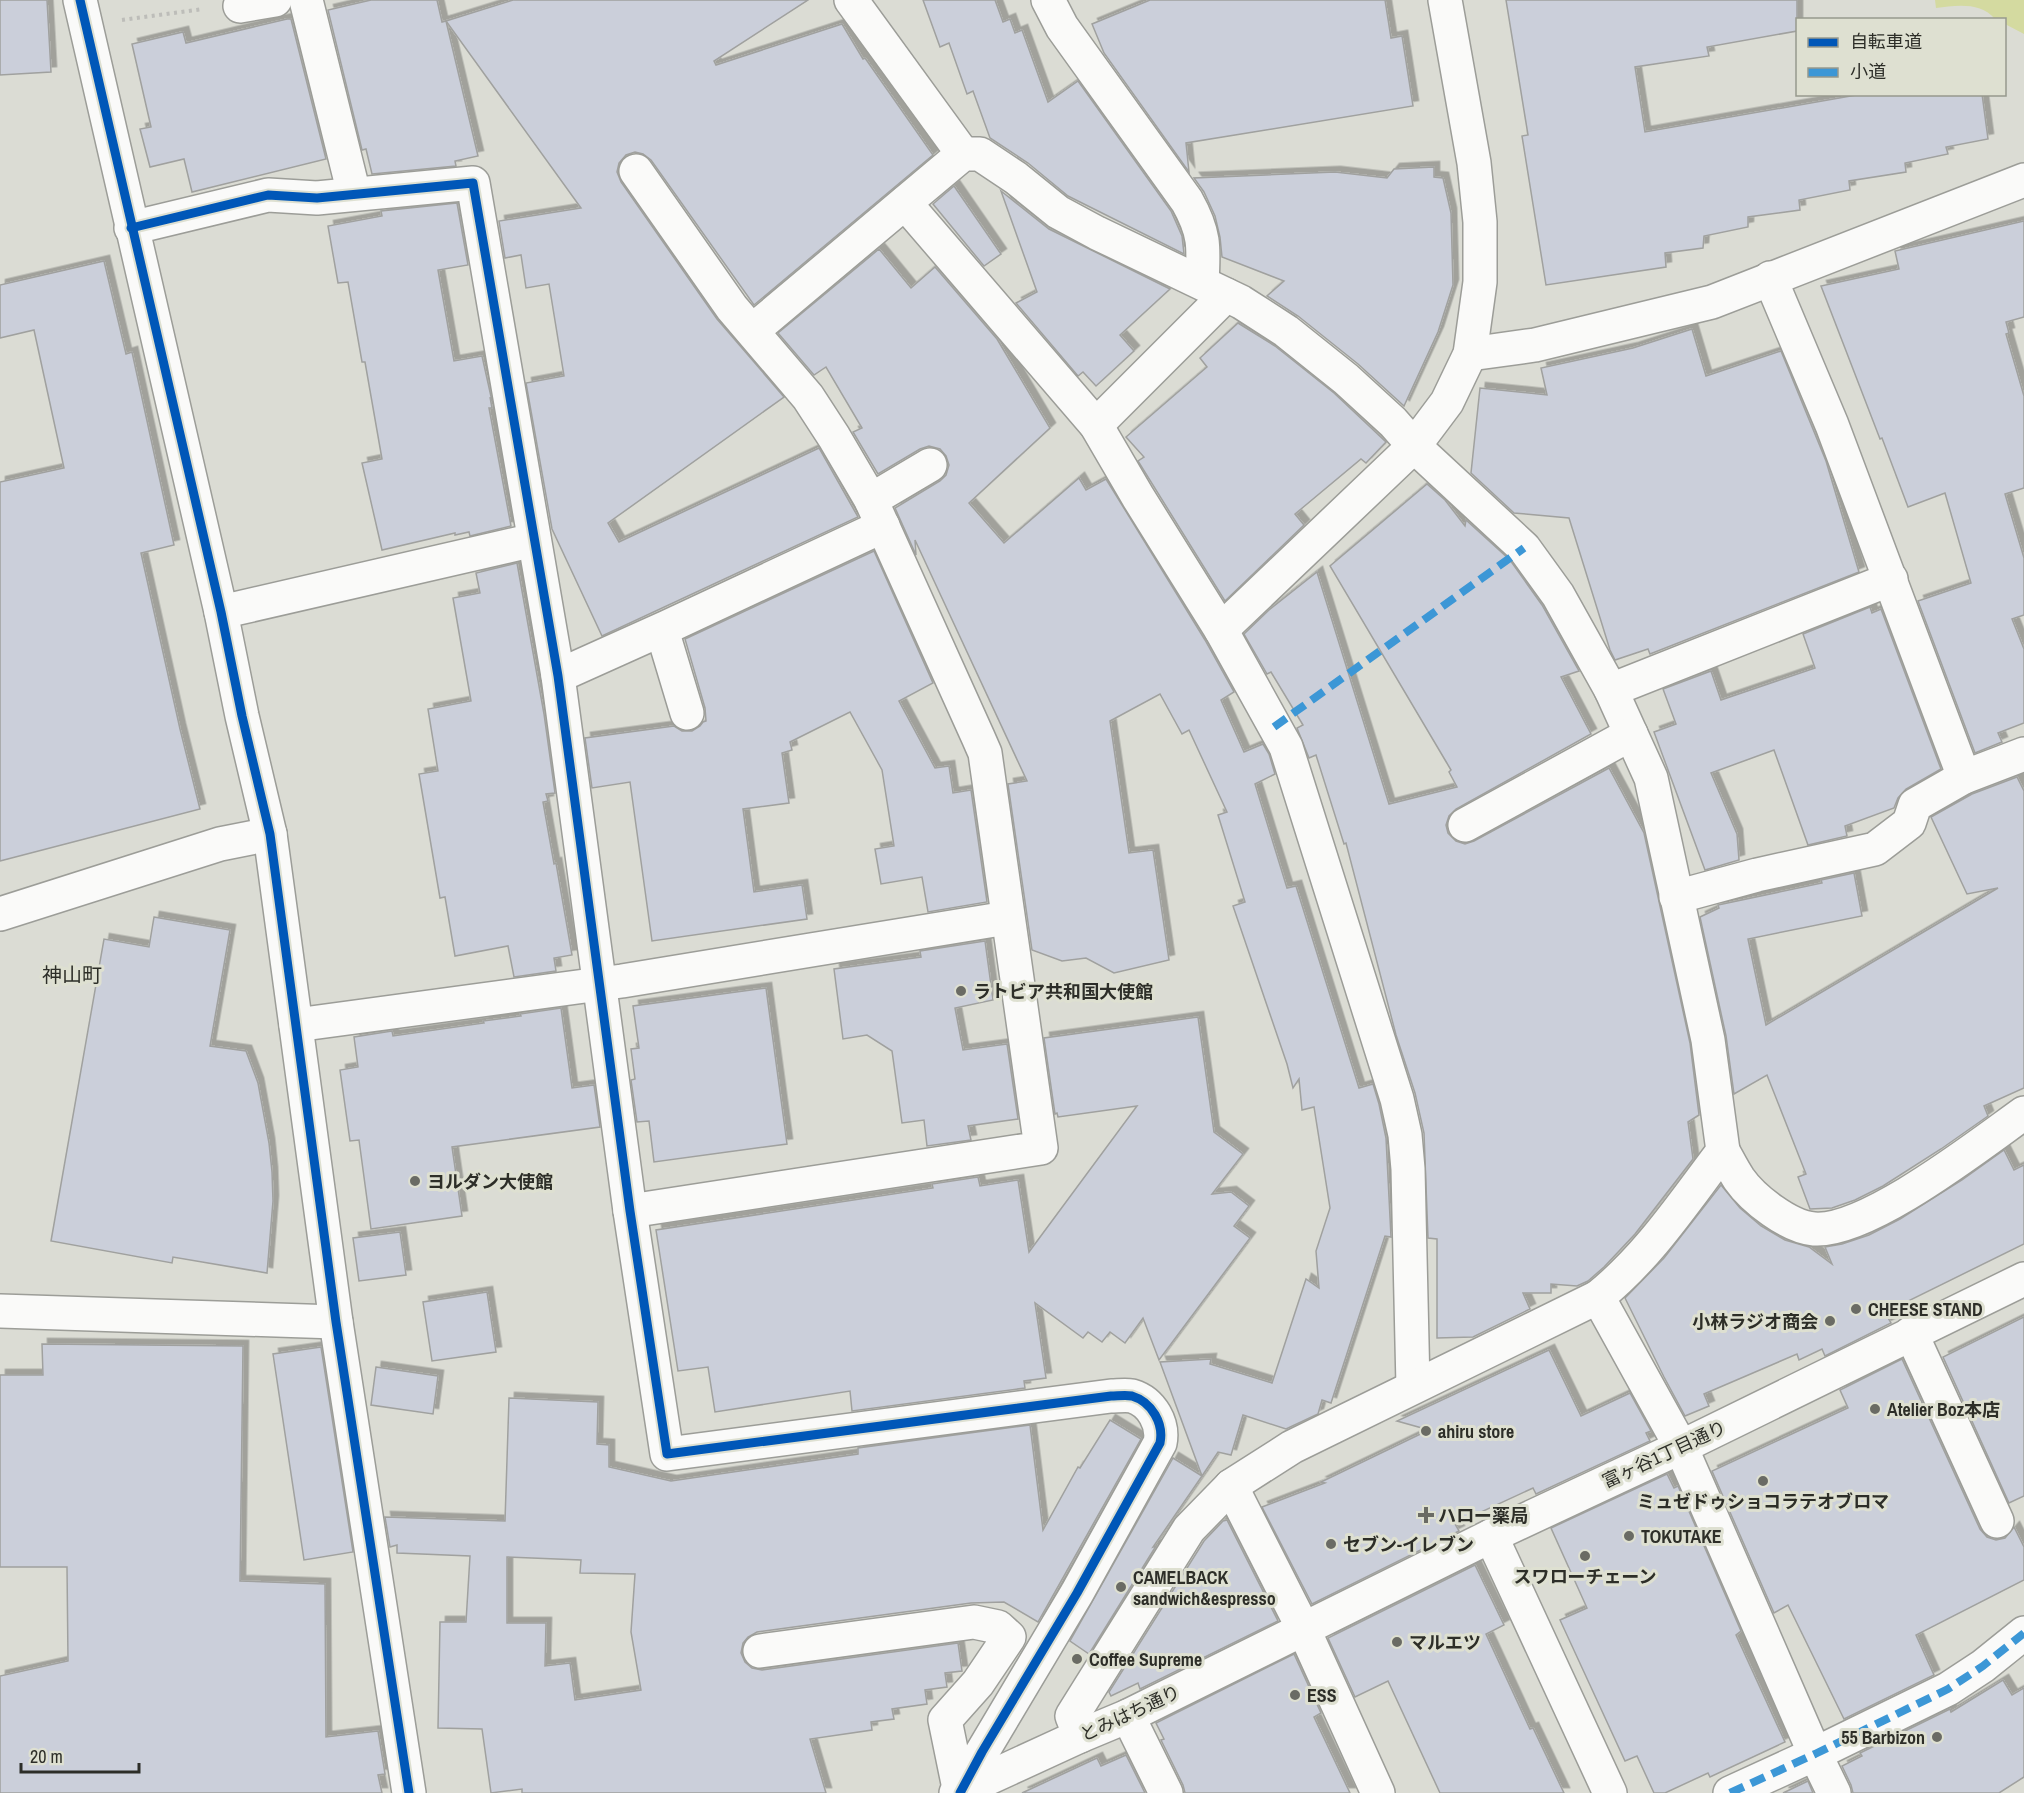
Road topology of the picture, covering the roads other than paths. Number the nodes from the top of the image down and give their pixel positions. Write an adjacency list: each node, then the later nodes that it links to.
1 (80, 0): 13 (street)
2 (275, 0): 6 (street)
3 (306, 0): 11 (street)
4 (852, 0): 8 (street)
5 (1445, 0): 17 (street)
6 (240, 6)
7 (1055, 14): 15 (street)
8 (963, 154): 12 (street); 15 (street)
9 (636, 171): 16 (street)
10 (2024, 180): 14 (street)
11 (354, 194): 13 (street); 22 (street)
12 (905, 203): 16 (street); 18 (street)
13 (131, 228): 24 (street)
14 (1770, 278): 17 (street); 23 (street)
15 (1214, 289): 18 (street); 19 (street)
16 (752, 331): 21 (street)
17 (1470, 354): 19 (street)
18 (1096, 425): 26 (street)
19 (1414, 446): 26 (street); 28 (street)
20 (930, 465): 21 (street)
21 (877, 513): 25 (street); 37 (street)
22 (534, 540): 24 (street); 27 (street)
23 (1891, 579): 28 (street); 32 (street)
24 (221, 612): 34 (street)
25 (662, 630): 27 (street); 29 (street)
26 (1221, 630): 48 (street)
27 (558, 676): 38 (street)
28 (1611, 690): 30 (street)
29 (687, 713)
30 (1631, 734): 33 (street); 35 (street)
31 (2024, 754): 32 (street)
32 (1964, 777): 35 (street)
33 (1465, 825)
34 (270, 834): 36 (street); 39 (street)
35 (1676, 897): 41 (street)
36 (0, 914)
37 (1007, 918): 38 (street); 42 (street)
38 (600, 984): 39 (street); 42 (street)
39 (296, 1025): 46 (street)
40 (2024, 1113): 41 (street)
41 (1723, 1151): 44 (street)
42 (630, 1211): 59 (street)
43 (2024, 1279): 47 (street, 富ヶ谷1丁目通り)
44 (1598, 1297): 48 (street); 49 (street)
45 (0, 1311): 46 (street)
46 (336, 1322): 60 (street)
47 (1911, 1333): 49 (street, 富ヶ谷1丁目通り); 51 (street)
48 (1413, 1386): 50 (street)
49 (1682, 1447): 52 (street, 富ヶ谷1丁目通り); 58 (street)
50 (1231, 1486): 53 (street); 57 (street)
51 (1997, 1521)
52 (1491, 1536): 53 (street, 富ヶ谷1丁目通り); 63 (street)
53 (1304, 1630): 56 (street, とみはち通り); 62 (street)
54 (2024, 1633): 58 (street)
55 (760, 1651): 59 (street)
56 (1128, 1716): 57 (street, とみはち通り); 61 (street)
57 (1080, 1736): 59 (street, とみはち通り)
58 (1815, 1754): 64 (street); 65 (street)
59 (958, 1792)
60 (409, 1793)
61 (1166, 1793)
62 (1378, 1793)
63 (1610, 1793)
64 (1730, 1793)
65 (1834, 1793)

